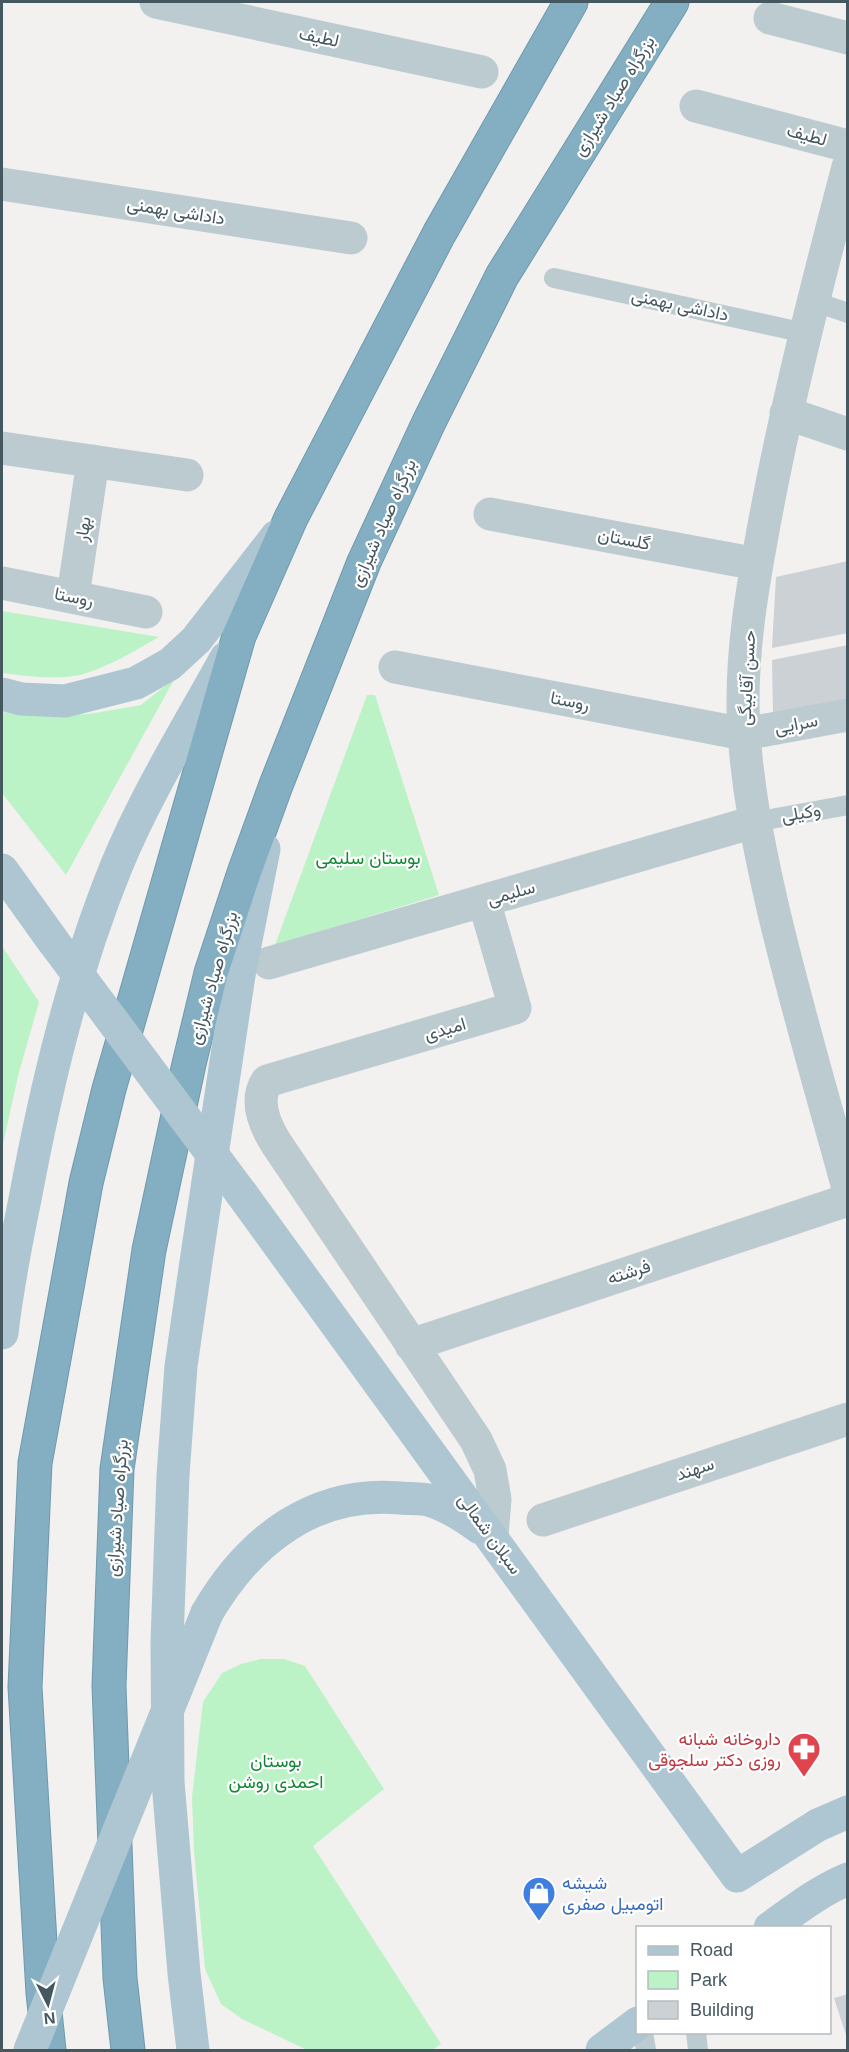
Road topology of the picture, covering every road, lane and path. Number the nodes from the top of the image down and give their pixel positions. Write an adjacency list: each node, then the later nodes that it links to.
1 (156, 2): 6 (street, لطیف)
2 (571, 2): 22 (highway)
3 (672, 2): 32 (highway, بزرگراه صیاد شیرازی)
4 (770, 18): 5 (street)
5 (848, 38)
6 (482, 72)
7 (696, 106): 8 (street, لطیف)
8 (848, 146)
9 (848, 167): 13 (street, حسن آقابیگی)
10 (2, 184): 11 (street, داداشی بهمنی)
11 (351, 238)
12 (554, 278): 15 (lane, داداشی بهمنی)
13 (813, 301): 14 (lane); 15 (street, حسن آقابیگی)
14 (848, 313)
15 (805, 333): 16 (street, حسن آقابیگی)
16 (786, 414): 17 (street); 23 (street, حسن آقابیگی)
17 (848, 434)
18 (2, 448): 19 (street)
19 (93, 461): 20 (street); 25 (street, بهار)
20 (187, 475)
21 (490, 514): 23 (street, گلستان)
22 (291, 518): 27 (highway); 29 (main road)
23 (757, 564): 31 (street, حسن آقابیگی)
24 (2, 583): 25 (street, روستا)
25 (73, 596): 26 (street, روستا)
26 (146, 612)
27 (239, 636): 40 (main road); 52 (highway)
28 (395, 667): 31 (street, روستا)
29 (2, 694)
30 (848, 715): 31 (street, سرایی)
31 (744, 734): 34 (street, حسن آقابیگی)
32 (276, 785): 53 (highway, بزرگراه صیاد شیرازی); 54 (main road)
33 (848, 805): 34 (lane, وکیلی)
34 (754, 822): 36 (street, سلیمی); 38 (street, حسن آقابیگی)
35 (2, 870): 44 (main road, سبلان شمالی, bridge)
36 (484, 901): 37 (street, سلیمی); 41 (street, امیدی)
37 (269, 963)
38 (848, 1188)
39 (848, 1200): 41 (street, فرشته)
40 (2, 1333)
41 (411, 1345): 44 (street)
42 (848, 1419): 43 (street, سهند)
43 (543, 1520)
44 (492, 1536): 45 (main road, سبلان شمالی); 51 (main road, bridge)
45 (848, 1812)
46 (848, 1879): 47 (main road)
47 (773, 1926)
48 (636, 2024): 55 (main road)
49 (644, 2034): 56 (lane)
50 (696, 2034): 57 (lane)
51 (30, 2050)
52 (49, 2050)
53 (128, 2050)
54 (193, 2050)
55 (602, 2050)
56 (646, 2050)
57 (698, 2050)

